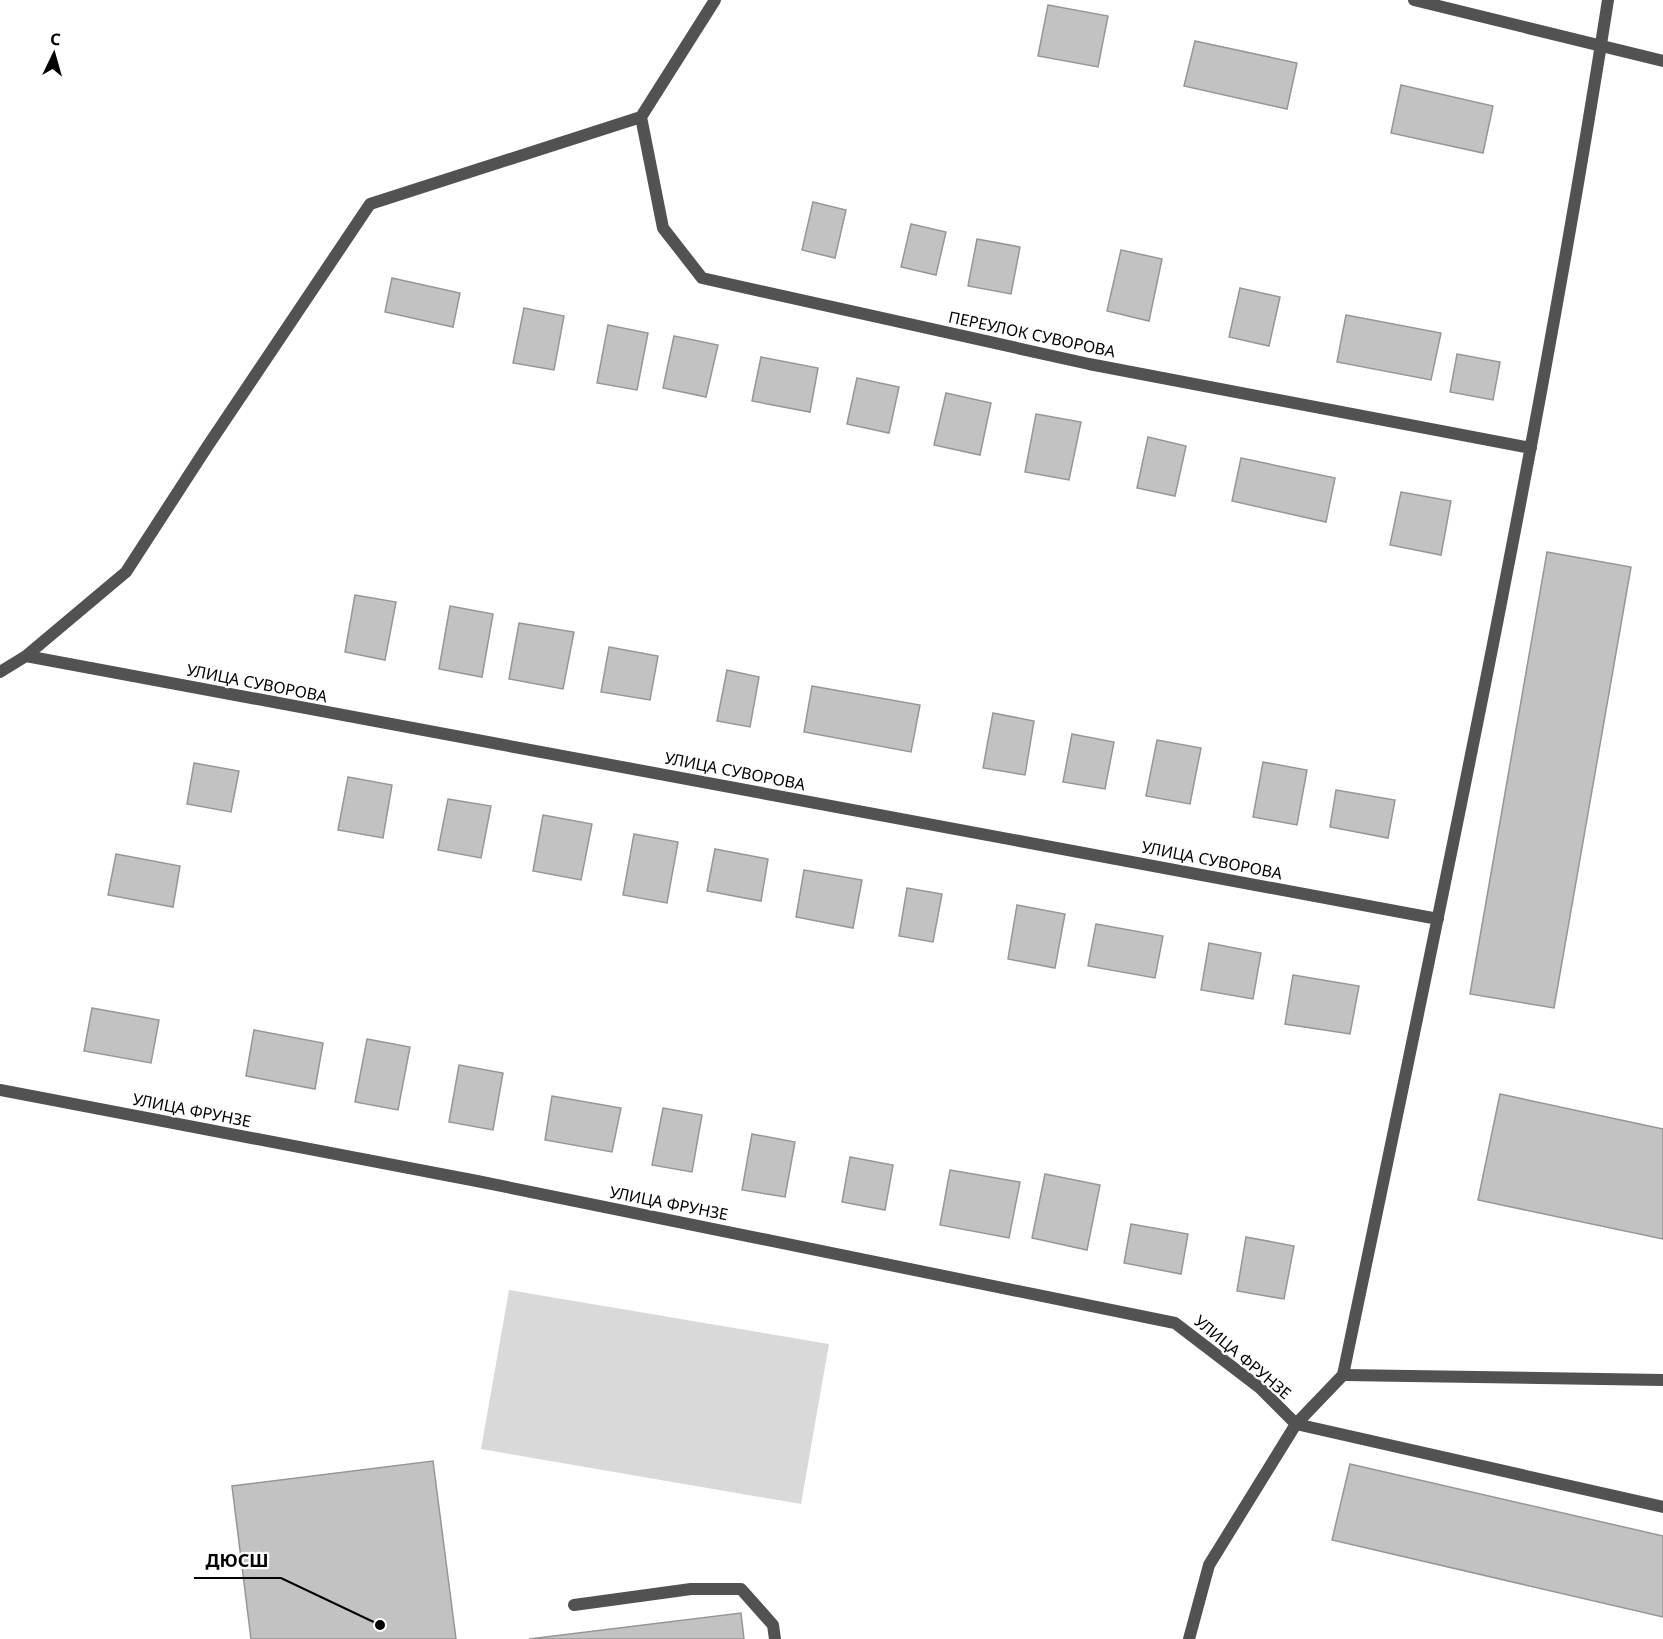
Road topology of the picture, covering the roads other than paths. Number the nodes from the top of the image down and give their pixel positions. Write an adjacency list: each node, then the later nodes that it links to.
1 (715, 0): 6 (street)
2 (1414, 0): 4 (street)
3 (1608, 0): 4 (street)
4 (1601, 47): 5 (street); 7 (street)
5 (1663, 61)
6 (641, 117): 7 (street, ПЕРЕУЛОК СУВОРОВА); 8 (street)
7 (1531, 448): 10 (street)
8 (26, 657): 9 (street); 10 (street, УЛИЦА СУВОРОВА)
9 (0, 672)
10 (1438, 919): 12 (street)
11 (0, 1090): 14 (street, УЛИЦА ФРУНЗЕ)
12 (1343, 1375): 13 (street); 14 (street)
13 (1663, 1380)
14 (1296, 1424): 15 (street); 18 (street)
15 (1663, 1507)
16 (574, 1605): 17 (street)
17 (775, 1639)
18 (1189, 1639)

